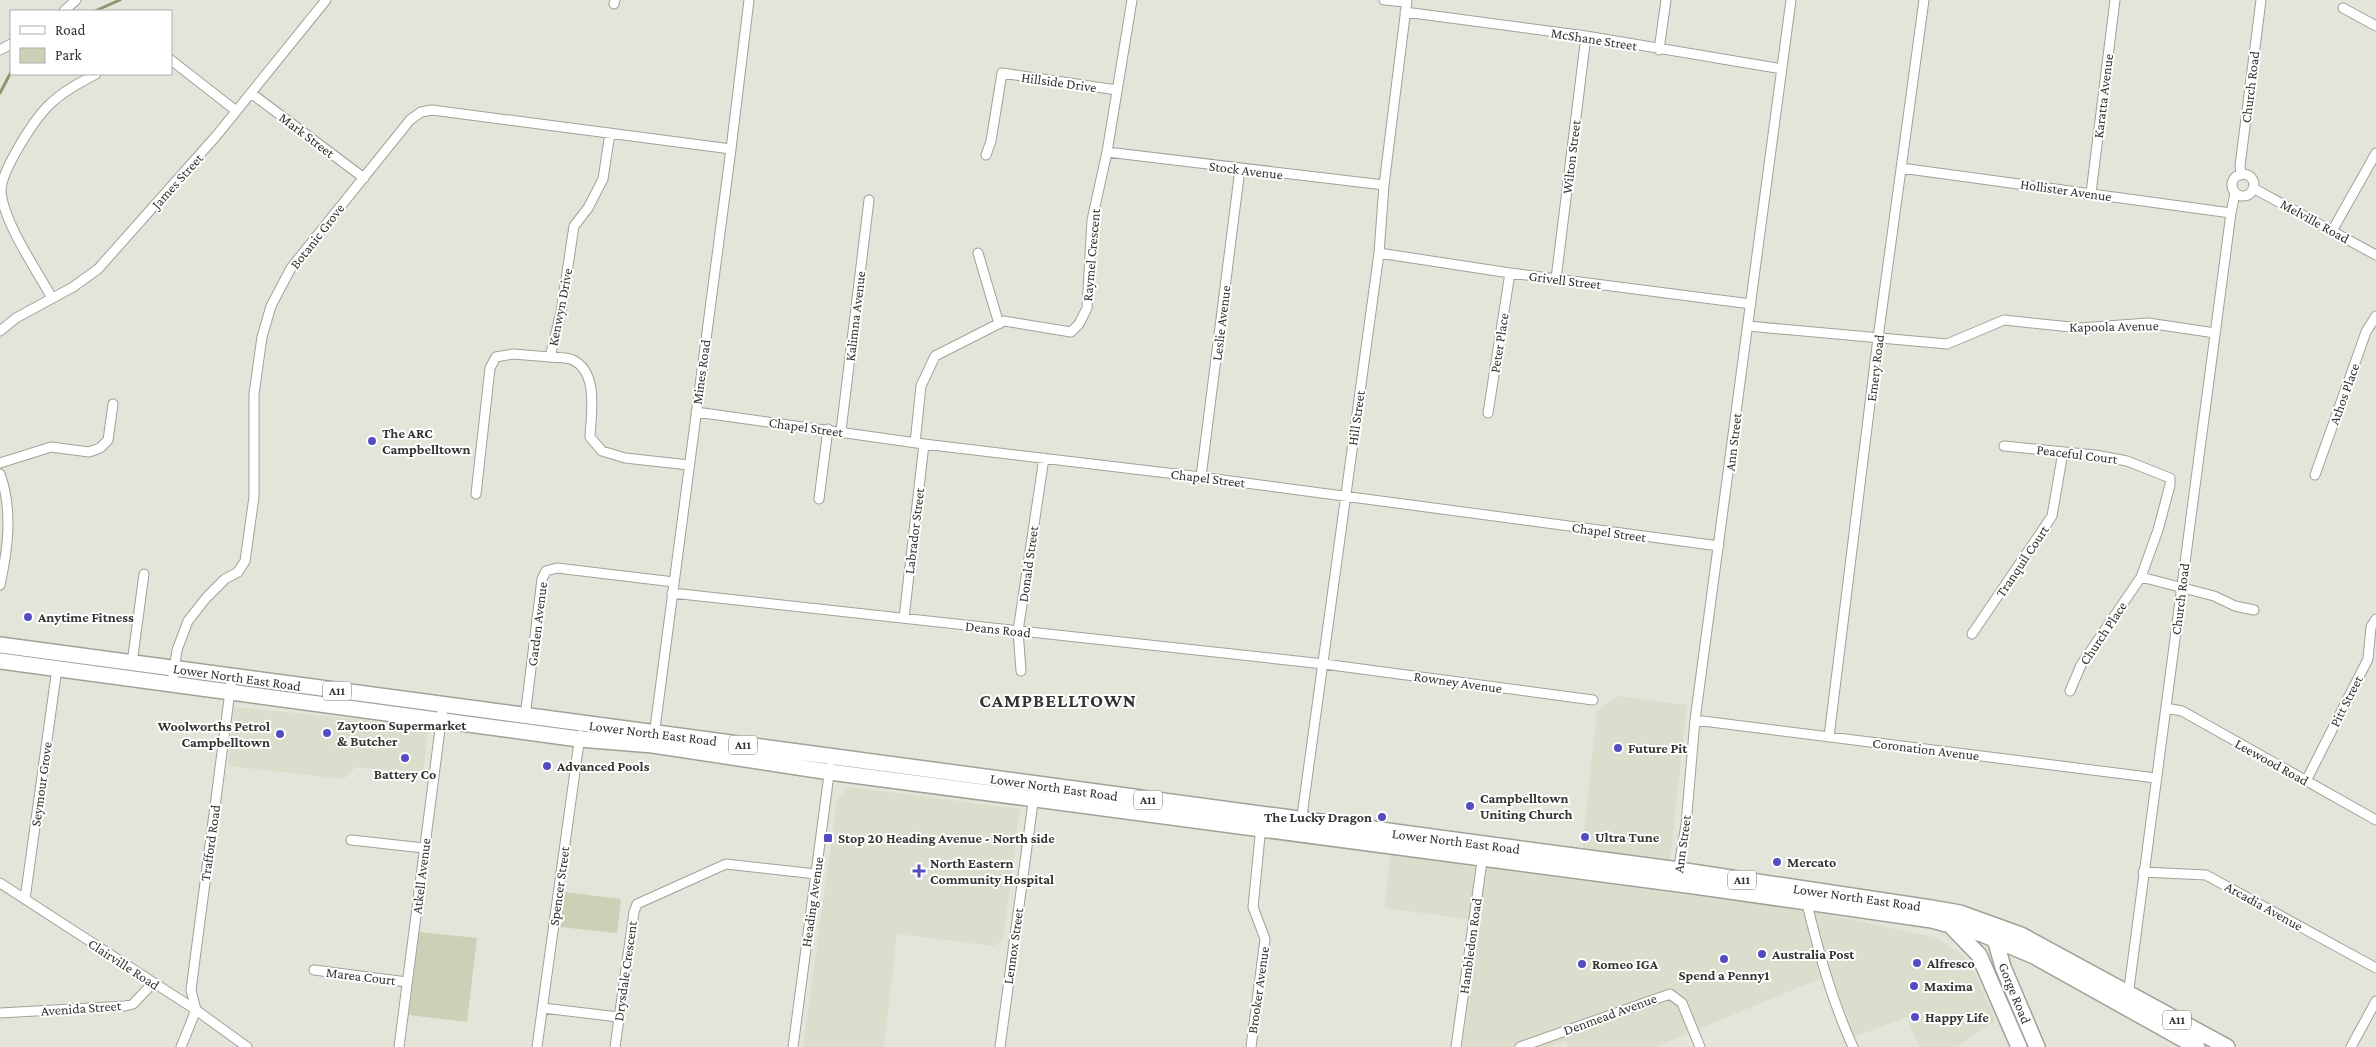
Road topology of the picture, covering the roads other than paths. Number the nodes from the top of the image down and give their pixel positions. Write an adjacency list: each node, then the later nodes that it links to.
1 (76, 0): 13 (street)
2 (326, 0): 22 (street, James Street)
3 (749, 0): 25 (street, Mines Road)
4 (1132, 0): 21 (street, Raymel Crescent)
5 (1384, 0): 11 (street)
6 (1666, 0): 17 (street)
7 (1791, 0): 19 (street, Ann Street)
8 (1924, 0): 29 (street, Emery Road)
9 (2115, 0): 35 (street, Karatta Avenue)
10 (2261, 0): 31 (street, Church Road)
11 (1406, 1): 14 (street, Hill Street)
12 (2343, 8): 15 (street)
13 (65, 10)
14 (1405, 12): 16 (street, McShane Street); 33 (street, Hill Street)
15 (2376, 26)
16 (1586, 36): 17 (street, McShane Street); 44 (street, Wilton Street)
17 (1659, 50): 19 (street, McShane Street)
18 (172, 61): 23 (street)
19 (1782, 68): 46 (street, Ann Street)
20 (94, 75): 45 (street)
21 (1117, 90): 26 (street, Raymel Crescent); 28 (street, Hillside Drive)
22 (251, 93): 23 (street, James Street); 32 (street, Mark Street)
23 (236, 110): 45 (street, James Street)
24 (610, 133): 25 (street, Botanic Grove); 32 (street, Botanic Grove); 53 (street, Kenwyn Drive)
25 (731, 149): 55 (street, Mines Road)
26 (1107, 152): 30 (street, Stock Avenue); 48 (street, Raymel Crescent)
27 (2376, 153): 39 (street)
28 (986, 154)
29 (1902, 168): 35 (street, Hollister Avenue); 52 (street, Emery Road)
30 (1240, 169): 33 (street, Stock Avenue); 67 (street, Leslie Avenue)
31 (2241, 175): 34 (street); 36 (street)
32 (364, 178): 90 (street, Botanic Grove)
33 (1384, 185): 41 (street, Hill Street)
34 (2253, 188): 36 (street); 39 (street, Melville Road)
35 (2091, 193): 38 (street, Hollister Avenue)
36 (2235, 193): 38 (street, Church Road)
37 (868, 200): 58 (street, Kalimna Avenue)
38 (2231, 213): 51 (street, Church Road)
39 (2332, 231): 42 (street, Melville Road)
40 (978, 253): 48 (street)
41 (1379, 253): 43 (street, Grivell Street); 70 (street, Hill Street)
42 (2376, 255)
43 (1510, 273): 44 (street, Grivell Street); 56 (street, Peter Place)
44 (1556, 279): 46 (street, Grivell Street)
45 (52, 298): 50 (street, James Street)
46 (1751, 304): 49 (street, Ann Street)
47 (2376, 316): 66 (street, Athos Place)
48 (999, 324): 59 (street, Raymel Crescent)
49 (1748, 326): 52 (street, Kapoola Avenue); 72 (street, Ann Street)
50 (0, 331)
51 (2215, 333): 52 (street, Kapoola Avenue); 77 (street, Church Road)
52 (1878, 338): 102 (street, Emery Road)
53 (550, 357): 64 (street); 69 (street, Kenwyn Drive)
54 (113, 404): 63 (street)
55 (696, 412): 57 (street, Chapel Street); 64 (street, Mines Road)
56 (1488, 413)
57 (828, 430): 58 (street, Chapel Street); 71 (street)
58 (841, 431): 59 (street, Chapel Street)
59 (920, 443): 62 (street, Chapel Street); 80 (street, Labrador Street)
60 (2004, 446): 61 (street, Peaceful Court)
61 (2063, 452): 68 (street, Peaceful Court); 83 (street, Tranquil Court)
62 (1044, 458): 67 (street, Chapel Street); 82 (street, Donald Street)
63 (0, 463)
64 (689, 465): 75 (street, Mines Road)
65 (0, 474): 76 (street)
66 (2315, 475)
67 (1201, 477): 70 (street, Chapel Street)
68 (2170, 485): 74 (street, Church Place)
69 (476, 494)
70 (1345, 496): 72 (street, Chapel Street); 88 (street, Hill Street)
71 (819, 499)
72 (1719, 546): 99 (street, Ann Street)
73 (144, 574): 87 (street)
74 (2140, 577): 77 (street); 94 (street, Church Place)
75 (674, 582): 78 (street, Mines Road); 98 (street, Garden Avenue)
76 (0, 585)
77 (2181, 589): 79 (street); 97 (street, Church Road)
78 (672, 593): 80 (street, Deans Road); 103 (street, Mines Road)
79 (2254, 610)
80 (904, 618): 82 (street, Deans Road)
81 (2376, 619): 86 (street, Pitt Street)
82 (1018, 632): 88 (street, Deans Road); 91 (street, Donald Street)
83 (1972, 634)
84 (0, 645): 87 (main road, Lower North East Road / A11)
85 (0, 661): 89 (main road, Lower North East Road / A11)
86 (2372, 661): 107 (street, Pitt Street)
87 (132, 662): 90 (main road, Lower North East Road / A11)
88 (1324, 664): 95 (street, Rowney Avenue); 111 (street, Hill Street)
89 (57, 668): 92 (main road, Lower North East Road / A11); 119 (street, Seymour Grove)
90 (175, 668): 92 (street, Botanic Grove); 93 (main road, Lower North East Road / A11)
91 (1021, 671)
92 (172, 684): 93 (main road, Lower North East Road / A11)
93 (231, 684): 96 (main road, Lower North East Road / A11); 100 (main road, Lower North East Road / A11); 131 (street, Trafford Road)
94 (2070, 691)
95 (1593, 700)
96 (443, 706): 98 (main road, Lower North East Road / A11); 100 (street, Atkell Avenue)
97 (2166, 708): 106 (street, Church Road); 107 (street, Leewood Road)
98 (525, 717): 101 (main road, Lower North East Road / A11)
99 (1695, 720): 102 (street, Coronation Avenue); 117 (street, Ann Street)
100 (440, 721): 101 (main road, Lower North East Road / A11); 113 (street, Atkell Avenue)
101 (580, 732): 103 (main road, Lower North East Road / A11); 130 (street, Spencer Street)
102 (1830, 737): 106 (street, Coronation Avenue)
103 (653, 739): 104 (main road, Lower North East Road / A11); 105 (main road, Lower North East Road / A11)
104 (832, 757): 105 (street, Heading Avenue); 108 (main road, Lower North East Road / A11)
105 (830, 772): 108 (main road, Lower North East Road / A11); 116 (street, Heading Avenue)
106 (2156, 778): 115 (street, Church Road)
107 (2306, 781): 109 (street, Leewood Road)
108 (1034, 792): 110 (main road, Lower North East Road / A11); 140 (street, Lennox Street)
109 (2376, 820)
110 (1261, 823): 111 (main road, Lower North East Road / A11); 141 (street, Brooker Avenue)
111 (1301, 828): 114 (main road, Lower North East Road / A11)
112 (350, 840): 113 (street)
113 (424, 848): 126 (street, Atkell Avenue)
114 (1483, 852): 117 (main road, Lower North East Road / A11); 142 (street, Hambledon Road)
115 (2144, 872): 123 (street, Arcadia Avenue); 128 (street, Church Road)
116 (816, 874): 133 (street, Drysdale Crescent); 139 (street, Heading Avenue)
117 (1678, 877): 120 (main road, Lower North East Road / A11); 122 (main road, Lower North East Road / A11)
118 (0, 883): 119 (street, Clairville Road)
119 (25, 899): 127 (street, Clairville Road)
120 (1807, 904): 121 (main road, Lower North East Road / A11); 145 (street)
121 (1950, 925): 122 (main road, Lower North East Road / A11); 125 (main road, Gorge Road)
122 (1996, 932): 125 (main road, Gorge Road); 128 (main road, Lower North East Road / A11); 147 (main road, Gorge Road)
123 (2376, 968)
124 (314, 970): 126 (street, Marea Court)
125 (1992, 981): 146 (main road, Gorge Road)
126 (407, 982): 136 (street, Atkell Avenue)
127 (153, 983): 131 (street, Clairville Road); 132 (street, Avenida Street)
128 (2127, 1000): 148 (main road, Lower North East Road / A11); 149 (main road, Lower North East Road / A11)
129 (2376, 1001): 150 (street)
130 (543, 1008): 133 (street); 137 (street, Spencer Street)
131 (196, 1010): 134 (street); 135 (street, Clairville Road)
132 (0, 1013)
133 (618, 1017): 138 (street, Drysdale Crescent)
134 (181, 1047)
135 (248, 1047)
136 (399, 1047)
137 (537, 1047)
138 (615, 1047)
139 (793, 1047)
140 (1000, 1047)
141 (1251, 1047)
142 (1456, 1047)
143 (1520, 1047): 144 (street, Denmead Avenue)
144 (1700, 1047)
145 (1853, 1047)
146 (2019, 1047)
147 (2037, 1047)
148 (2197, 1047)
149 (2227, 1047)
150 (2351, 1047)

